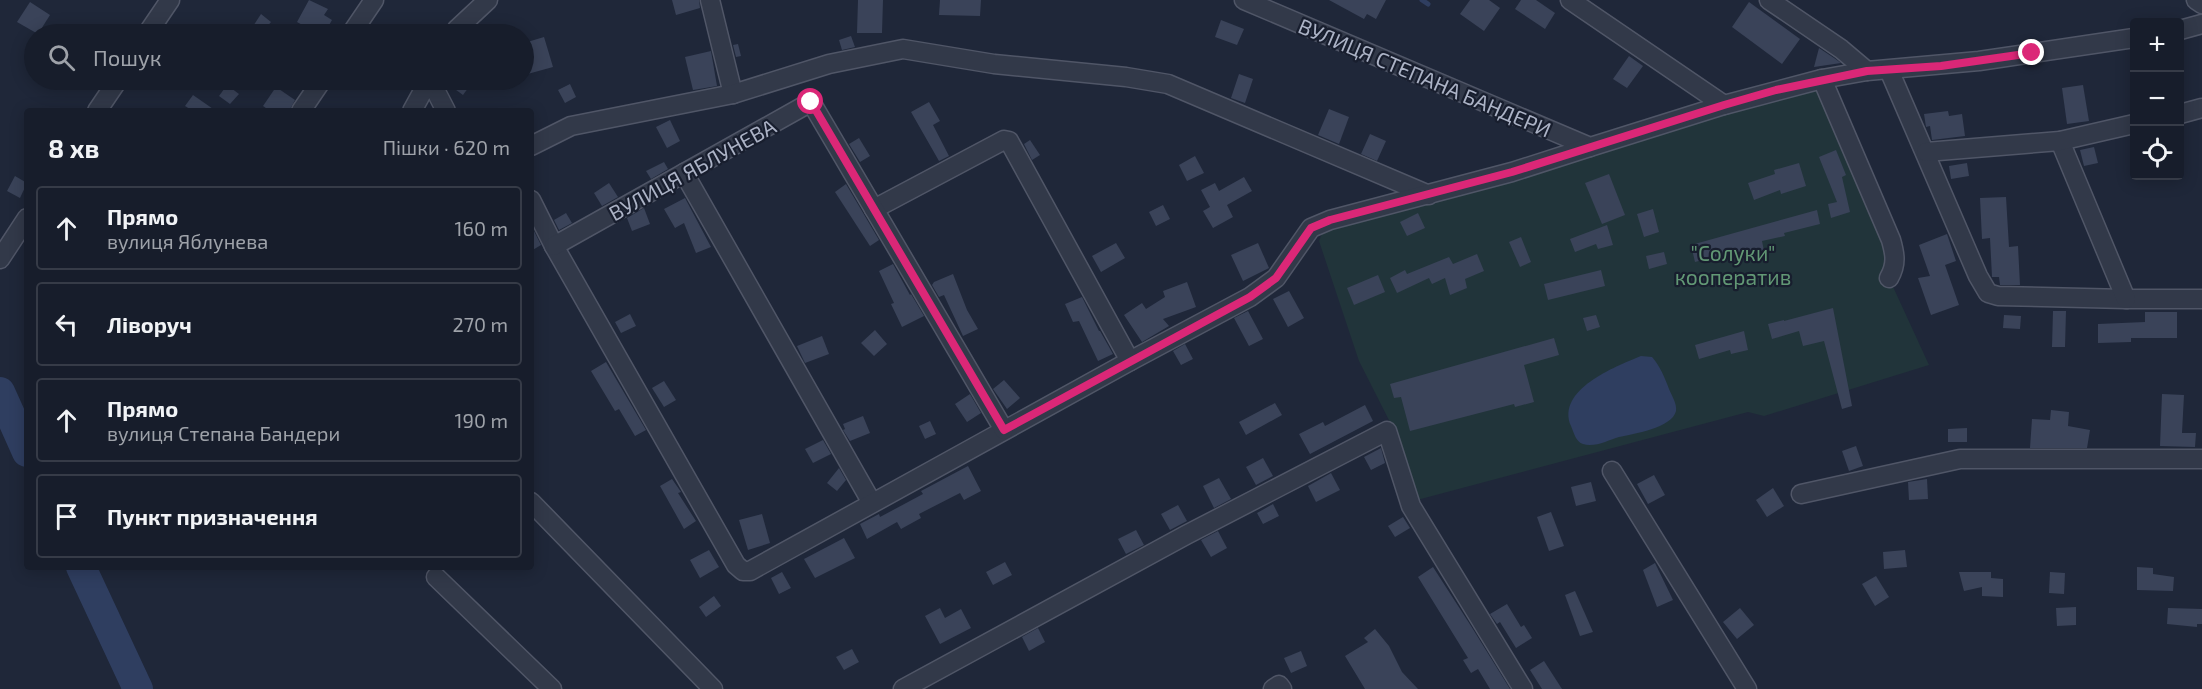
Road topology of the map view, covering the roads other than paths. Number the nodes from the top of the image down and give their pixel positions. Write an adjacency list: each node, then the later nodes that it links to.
1 (170, 0): 10 (street)
2 (374, 0): 11 (street)
3 (488, 0): 12 (street)
4 (710, 0): 23 (street)
5 (1244, 0): 32 (street, ВУЛИЦЯ СТЕПАНА БАНДЕРИ)
6 (1570, 0): 24 (street)
7 (1769, 0): 17 (street)
8 (2196, 0): 9 (street)
9 (2202, 4)
10 (154, 24)
11 (358, 24)
12 (462, 24)
13 (2202, 24): 14 (street)
14 (2184, 29)
15 (2130, 39): 16 (street)
16 (1889, 70): 17 (street); 33 (street)
17 (1867, 71): 18 (street)
18 (1822, 80): 24 (street); 41 (street)
19 (111, 90): 25 (street)
20 (315, 90): 26 (street)
21 (424, 90): 27 (street)
22 (435, 90): 28 (street)
23 (733, 94): 31 (street); 35 (street)
24 (1724, 105): 32 (street)
25 (99, 108)
26 (303, 108)
27 (414, 108)
28 (444, 108)
29 (2130, 125): 30 (street)
30 (2060, 141): 33 (street); 42 (street)
31 (534, 144)
32 (1590, 147): 35 (street)
33 (1926, 152): 42 (street)
34 (684, 173): 37 (street, ВУЛИЦЯ ЯБЛУНЕВА); 39 (street, ВУЛИЦЯ ЯБЛУНЕВА); 49 (street)
35 (1429, 195): 44 (street)
36 (534, 206): 39 (street)
37 (874, 209): 44 (street); 45 (street, ВУЛИЦЯ ЯБЛУНЕВА)
38 (24, 223): 40 (street)
39 (554, 246): 49 (street)
40 (0, 259)
41 (1889, 278)
42 (2126, 299): 43 (street)
43 (2202, 299)
44 (1130, 361): 45 (street)
45 (1004, 430): 49 (street)
46 (2202, 459): 48 (street)
47 (1612, 471): 58 (street)
48 (1801, 494)
49 (872, 503)
50 (534, 505): 53 (street)
51 (436, 577): 52 (street)
52 (552, 689)
53 (713, 689)
54 (903, 689): 57 (street)
55 (1273, 689): 56 (street)
56 (1282, 689)
57 (1523, 689)
58 (1747, 689)

